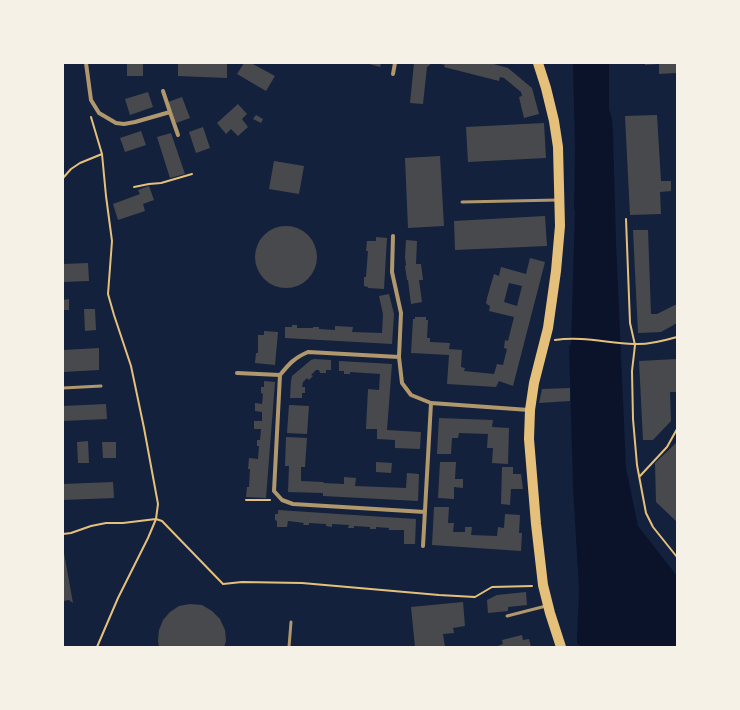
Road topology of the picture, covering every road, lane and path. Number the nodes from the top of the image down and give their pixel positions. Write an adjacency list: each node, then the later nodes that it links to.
1 (86, 63): 7 (street)
2 (395, 63): 4 (street)
3 (538, 63): 13 (main road)
4 (393, 74)
5 (163, 91): 7 (street)
6 (90, 111): 9 (path)
7 (170, 112): 8 (street)
8 (178, 135)
9 (102, 154): 11 (path); 32 (path)
10 (192, 174): 12 (path)
11 (63, 178)
12 (134, 187)
13 (560, 200): 14 (lane); 26 (main road)
14 (462, 202)
15 (626, 219): 19 (path)
16 (394, 236): 20 (street)
17 (677, 337): 19 (path)
18 (562, 339): 19 (path)
19 (635, 345): 28 (path)
20 (399, 357): 22 (street); 25 (street)
21 (237, 373): 22 (street)
22 (280, 375): 29 (street)
23 (101, 386): 24 (lane)
24 (63, 388)
25 (431, 403): 26 (street); 31 (street)
26 (530, 410): 37 (main road)
27 (677, 429): 28 (path)
28 (639, 477): 35 (path)
29 (278, 495): 30 (path); 31 (street)
30 (246, 500)
31 (425, 512): 34 (street)
32 (156, 519): 33 (path); 36 (path); 40 (path)
33 (63, 534)
34 (423, 546)
35 (677, 557)
36 (533, 586)
37 (548, 606): 38 (lane); 42 (main road)
38 (507, 616)
39 (291, 622): 41 (lane)
40 (97, 647)
41 (290, 647)
42 (561, 647)

